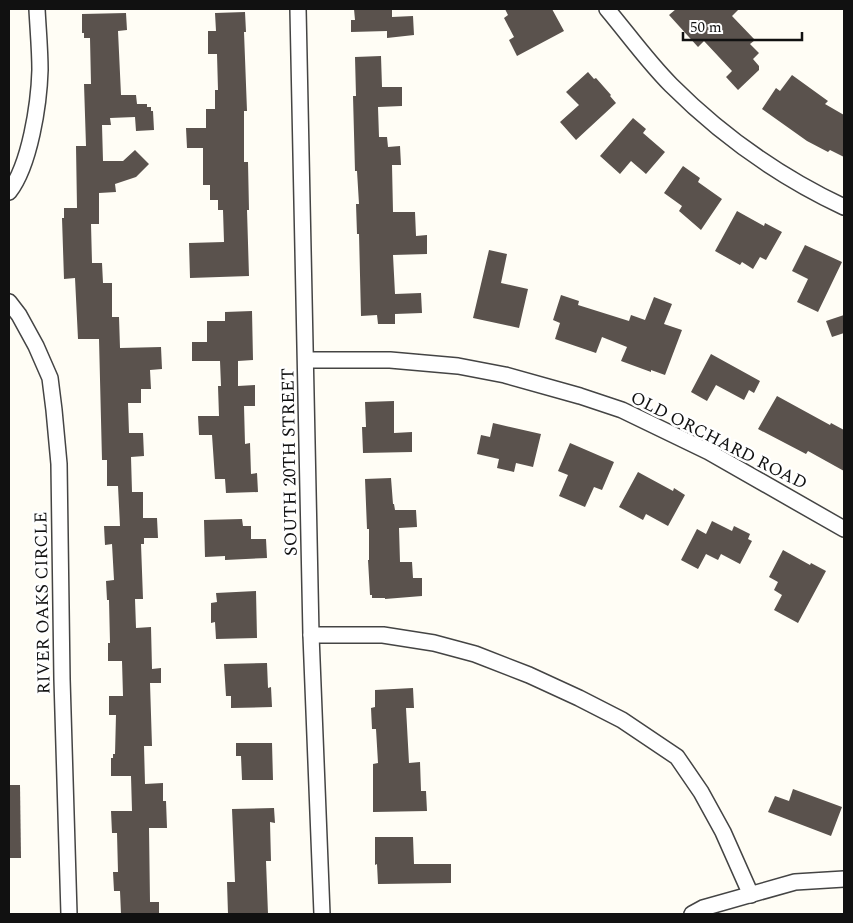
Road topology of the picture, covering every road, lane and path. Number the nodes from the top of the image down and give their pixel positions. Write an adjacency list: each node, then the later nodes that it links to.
1 (37, 9): 4 (street)
2 (298, 9): 7 (street, SOUTH 20TH STREET)
3 (607, 9): 5 (street)
4 (9, 192)
5 (844, 207)
6 (9, 302): 12 (street, RIVER OAKS CIRCLE)
7 (306, 360): 8 (street, OLD ORCHARD ROAD); 9 (street, SOUTH 20TH STREET)
8 (844, 528)
9 (311, 635): 11 (street); 13 (street, SOUTH 20TH STREET)
10 (844, 879): 11 (street)
11 (751, 895): 14 (street)
12 (69, 914)
13 (322, 914)
14 (692, 914)

